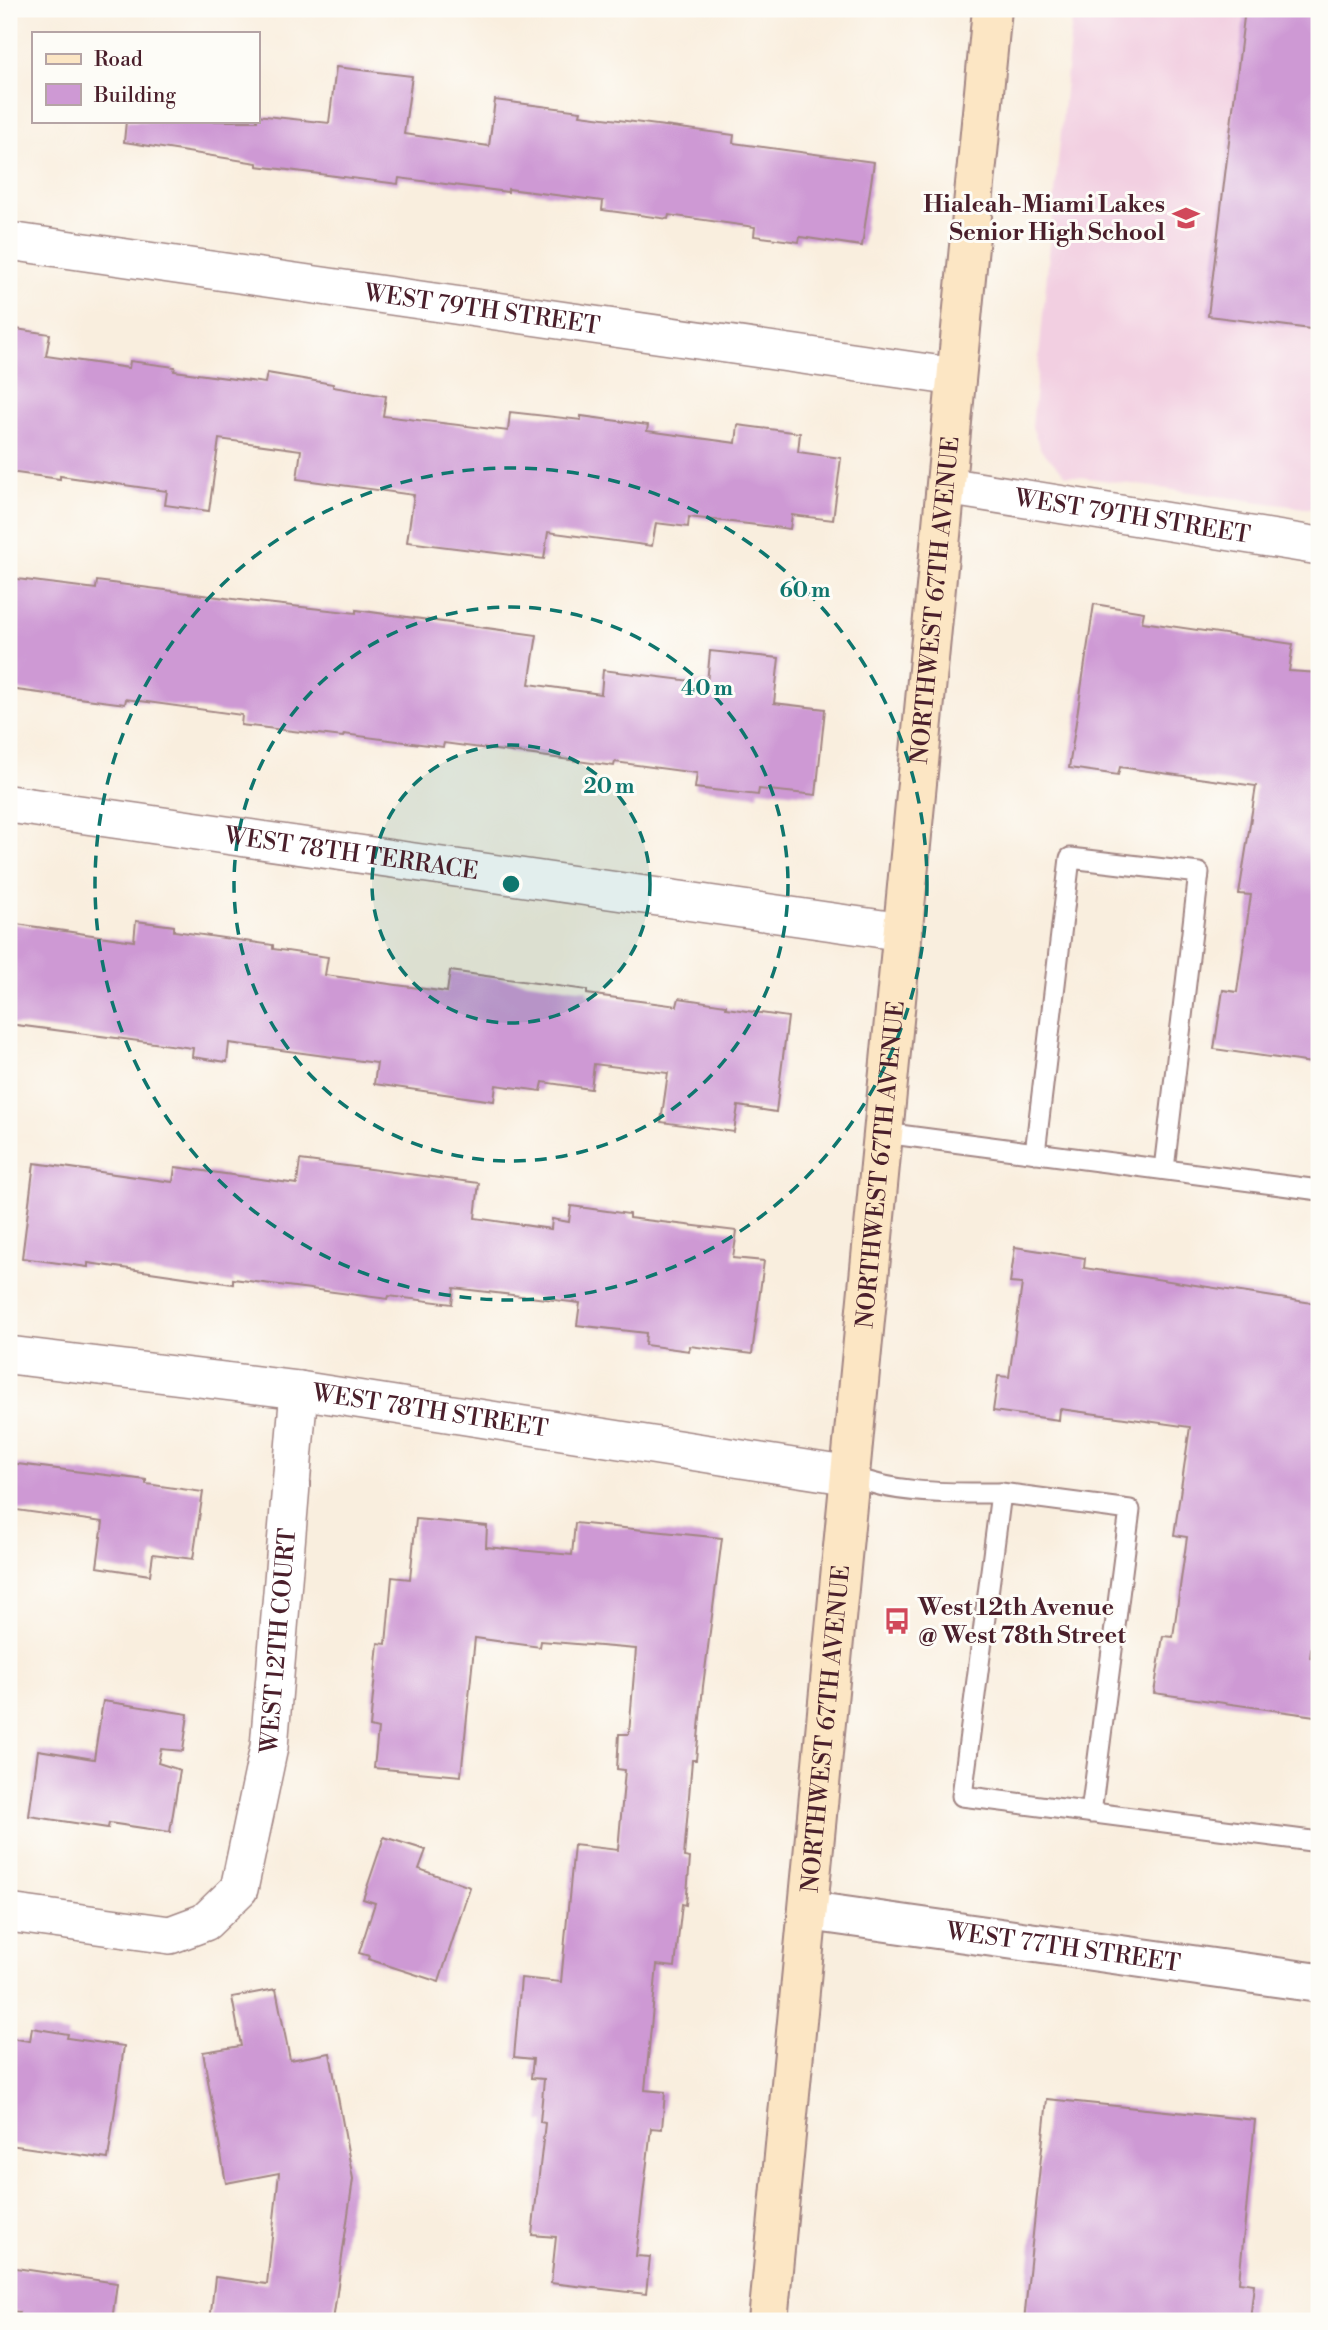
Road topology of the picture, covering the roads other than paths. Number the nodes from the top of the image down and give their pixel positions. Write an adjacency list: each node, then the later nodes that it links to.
1 (992, 9): 3 (main road, NORTHWEST 67TH AVENUE)
2 (9, 241): 3 (street, WEST 79TH STREET)
3 (956, 377): 4 (main road, NORTHWEST 67TH AVENUE)
4 (946, 486): 5 (street, WEST 79TH STREET); 7 (main road, NORTHWEST 67TH AVENUE)
5 (1319, 546)
6 (9, 804): 7 (street, WEST 78TH TERRACE)
7 (903, 932): 8 (main road, NORTHWEST 67TH AVENUE)
8 (884, 1133): 9 (lane); 14 (main road, NORTHWEST 67TH AVENUE)
9 (1035, 1153): 10 (lane); 10 (lane)
10 (1164, 1169): 11 (lane)
11 (1319, 1190)
12 (9, 1355): 13 (street, WEST 78TH STREET)
13 (299, 1390): 14 (street, WEST 78TH STREET); 19 (street, WEST 12TH COURT)
14 (851, 1476): 15 (lane); 18 (main road, NORTHWEST 67TH AVENUE)
15 (1002, 1493): 16 (lane); 16 (lane)
16 (1091, 1813): 17 (lane)
17 (1319, 1842)
18 (809, 1911): 20 (street, WEST 77TH STREET); 21 (main road, NORTHWEST 67TH AVENUE)
19 (9, 1913)
20 (1319, 1983)
21 (768, 2321)

